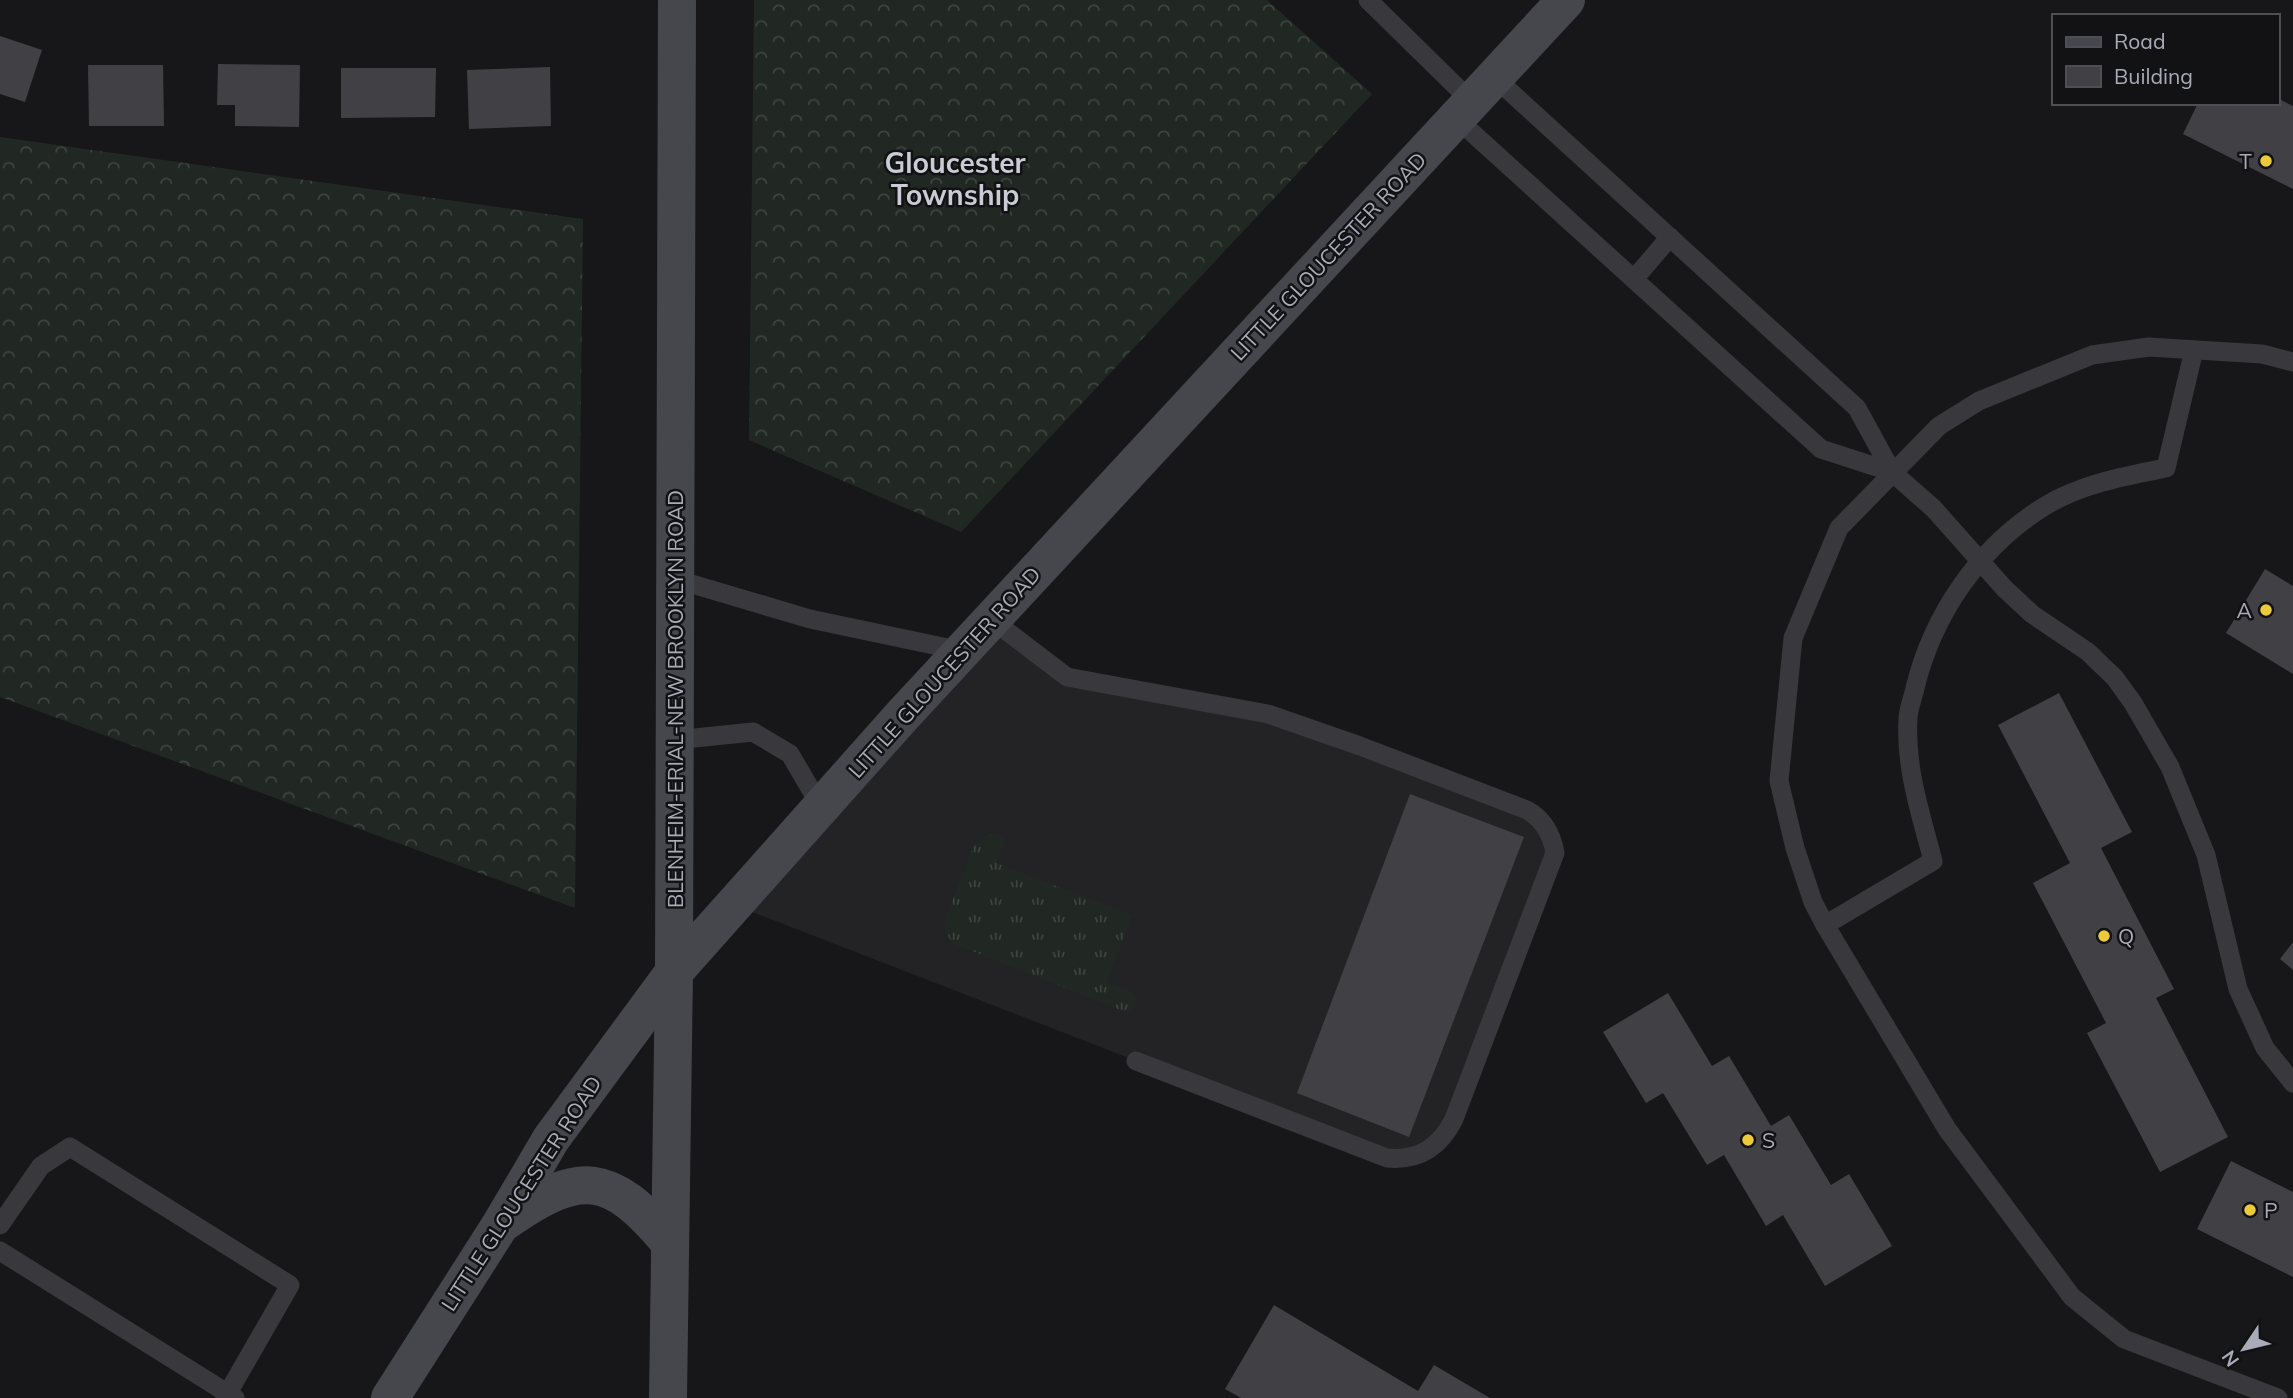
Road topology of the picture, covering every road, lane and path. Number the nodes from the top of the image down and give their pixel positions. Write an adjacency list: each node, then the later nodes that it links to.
1 (677, 0): 11 (street, BLENHEIM-ERIAL-NEW BROOKLYN ROAD)
2 (1368, 0): 4 (lane)
3 (1566, 0): 4 (street, LITTLE GLOUCESTER ROAD)
4 (1474, 99): 5 (lane); 6 (lane); 12 (street, LITTLE GLOUCESTER ROAD)
5 (1670, 237): 6 (lane); 9 (lane)
6 (1634, 279): 9 (lane)
7 (2193, 349): 8 (lane); 9 (lane); 10 (lane)
8 (2293, 362)
9 (1892, 472): 10 (lane); 16 (lane)
10 (1980, 562): 16 (lane); 19 (lane)
11 (675, 579): 13 (lane); 14 (street, BLENHEIM-ERIAL-NEW BROOKLYN ROAD)
12 (991, 620): 13 (street, LITTLE GLOUCESTER ROAD); 18 (lane)
13 (962, 651): 15 (street, LITTLE GLOUCESTER ROAD)
14 (675, 740): 15 (lane); 17 (street, BLENHEIM-ERIAL-NEW BROOKLYN ROAD)
15 (821, 807): 17 (street, LITTLE GLOUCESTER ROAD)
16 (1825, 925): 27 (lane)
17 (674, 972): 20 (street, LITTLE GLOUCESTER ROAD); 22 (street, BLENHEIM-ERIAL-NEW BROOKLYN ROAD)
18 (1136, 1061)
19 (2293, 1083)
20 (501, 1224): 22 (street); 25 (street, LITTLE GLOUCESTER ROAD)
21 (0, 1225): 24 (lane)
22 (669, 1242): 26 (street, BLENHEIM-ERIAL-NEW BROOKLYN ROAD)
23 (0, 1251): 24 (lane)
24 (229, 1397)
25 (390, 1398)
26 (668, 1398)
27 (2278, 1398)

